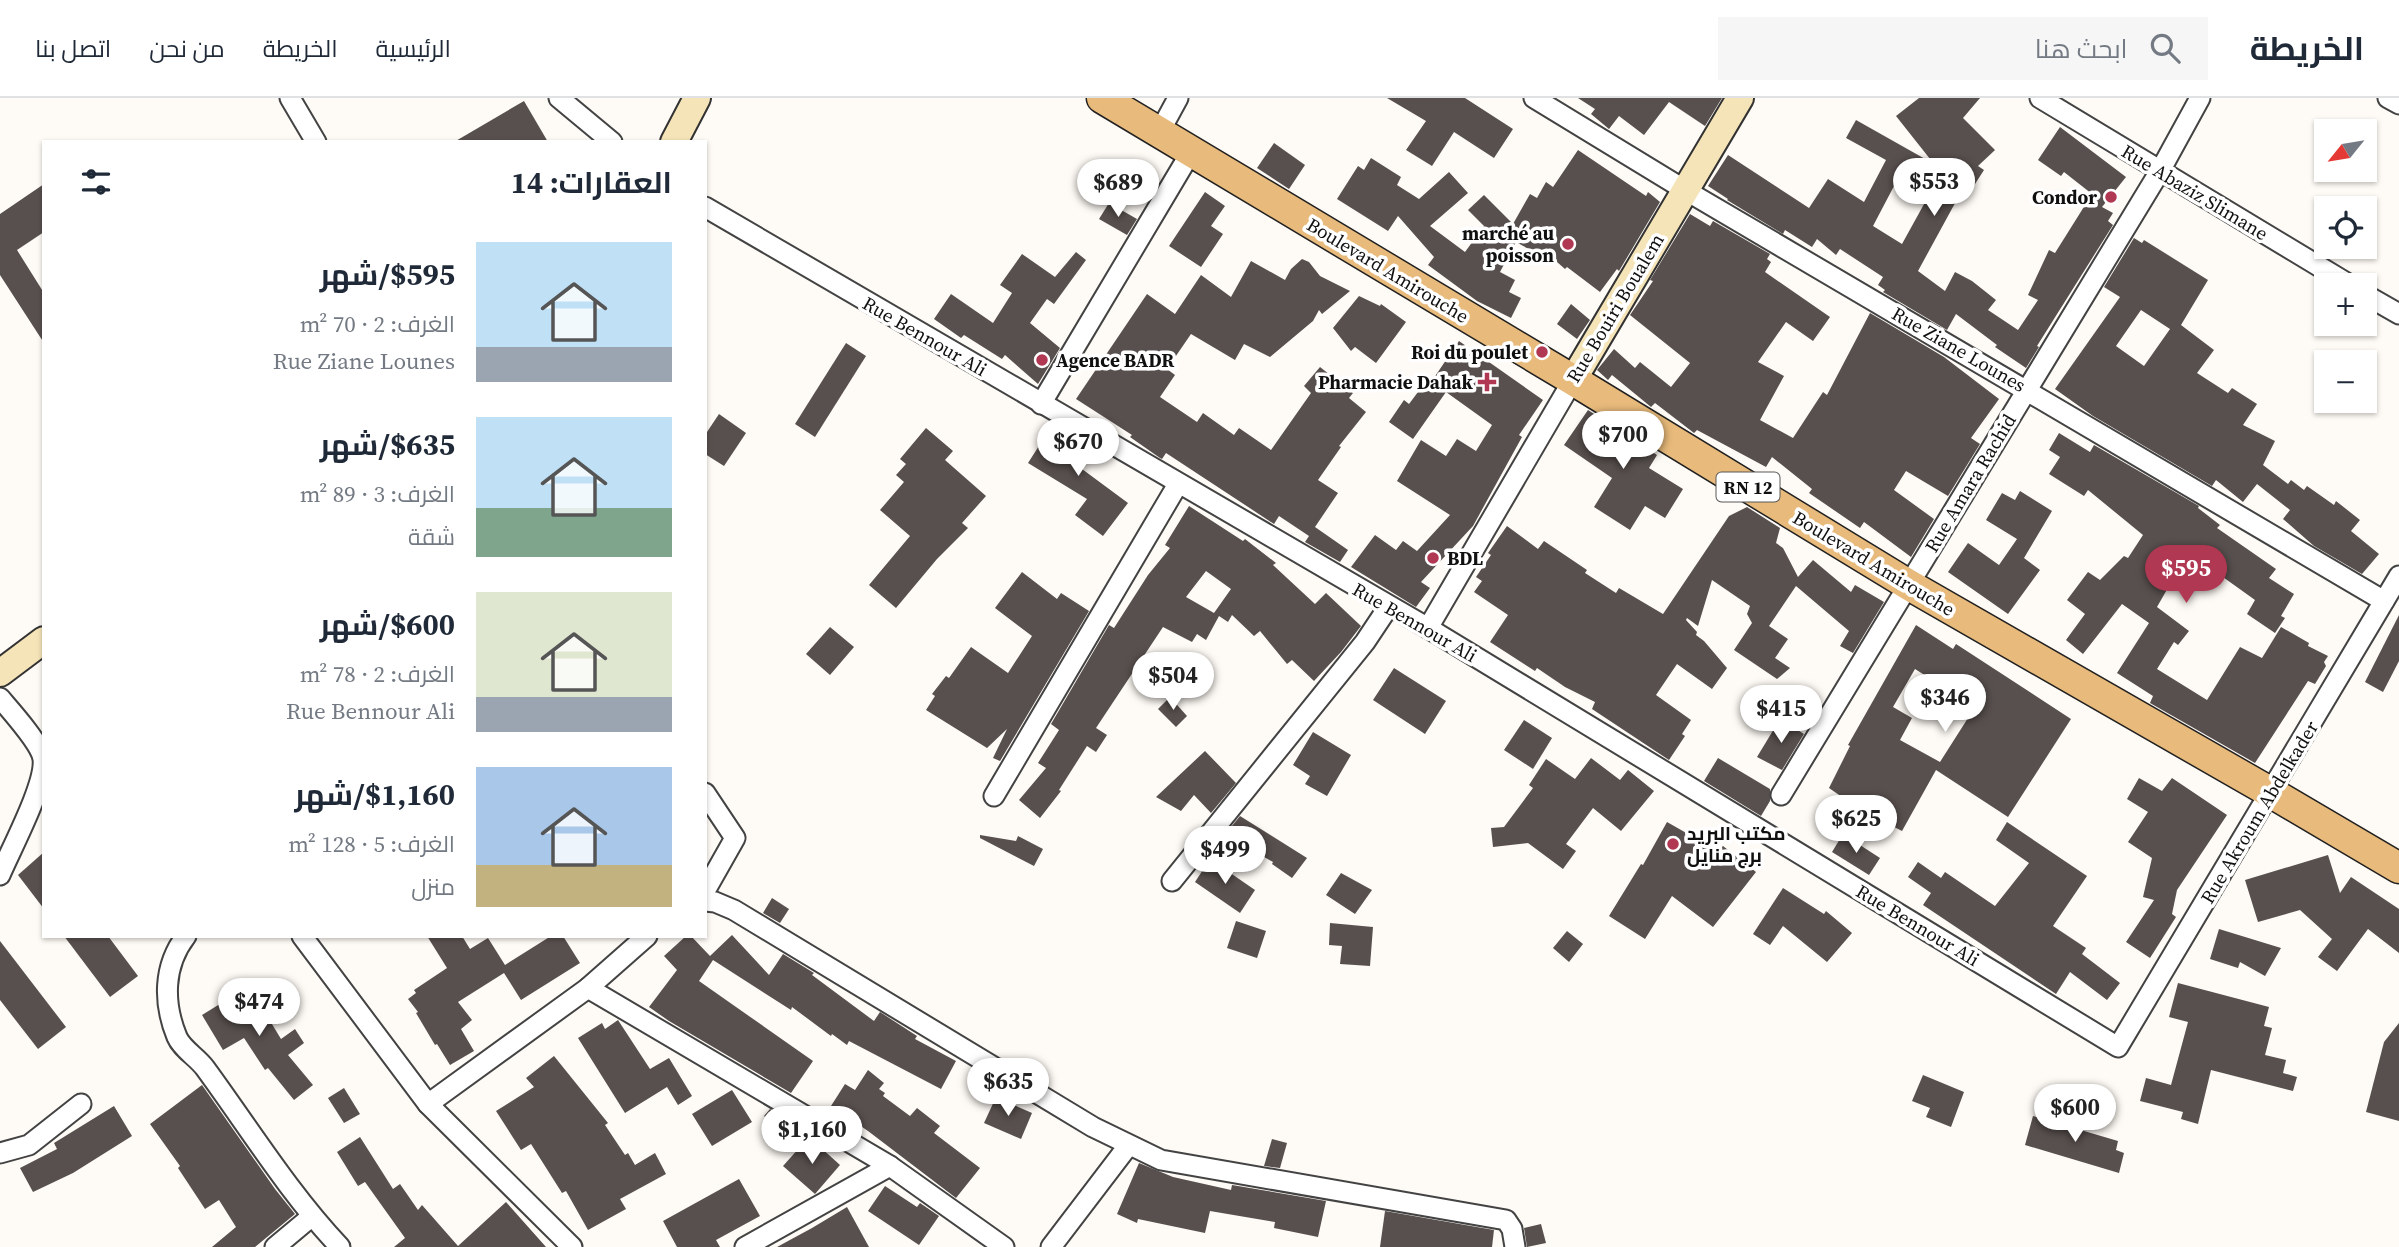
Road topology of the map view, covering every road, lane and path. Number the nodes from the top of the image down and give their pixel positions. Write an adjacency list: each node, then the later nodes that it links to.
1 (289, 98): 13 (street)
2 (559, 98): 14 (street)
3 (697, 98): 15 (main road)
4 (1102, 98): 12 (main road, Boulevard Amirouche / RN 12)
5 (1178, 98): 12 (street)
6 (1534, 98): 18 (street, Rue Ziane Lounes)
7 (1741, 98): 18 (main road, Rue Bouiri Boualem)
8 (2040, 98): 17 (street, Rue Abaziz Slimane)
9 (2200, 98): 17 (street, Rue Amara Rachid)
10 (2388, 98): 11 (street)
11 (2399, 104)
12 (1159, 133): 16 (main road, Boulevard Amirouche / RN 12)
13 (315, 140)
14 (610, 140)
15 (675, 140)
16 (1191, 152): 23 (main road, Boulevard Amirouche / RN 12); 25 (street)
17 (2160, 171): 20 (street, Rue Abaziz Slimane); 24 (street, Rue Amara Rachid)
18 (1685, 190): 23 (main road, Rue Bouiri Boualem); 24 (street, Rue Ziane Lounes)
19 (707, 208): 25 (street, Rue Bennour Ali)
20 (2330, 273)
21 (2377, 301): 22 (street)
22 (2399, 314)
23 (1573, 380): 28 (main road, Boulevard Amirouche / RN 12); 31 (street, Rue Bouiri Boualem)
24 (2027, 389): 28 (street, Rue Amara Rachid); 29 (street, Rue Ziane Lounes)
25 (1041, 404): 26 (street, Rue Bennour Ali)
26 (1178, 484): 30 (street, Rue Bennour Ali); 40 (street)
27 (2399, 576): 29 (street, Rue Akroum Abdelkader)
28 (1909, 585): 37 (main road, Boulevard Amirouche / RN 12); 38 (street, Rue Amara Rachid)
29 (2384, 601): 37 (street, Rue Akroum Abdelkader)
30 (1389, 606): 31 (street, Rue Bennour Ali); 43 (street)
31 (1428, 628): 50 (street, Rue Bennour Ali)
32 (42, 642): 33 (main road)
33 (0, 673)
34 (0, 698): 35 (street)
35 (42, 755)
36 (42, 777): 42 (street)
37 (2270, 792): 41 (main road, Boulevard Amirouche / RN 12); 50 (street, Rue Akroum Abdelkader)
38 (1780, 795)
39 (707, 796): 44 (street)
40 (994, 796)
41 (2399, 868)
42 (0, 875)
43 (1172, 881)
44 (707, 887)
45 (707, 901): 53 (street)
46 (185, 938): 56 (street)
47 (304, 938): 52 (street)
48 (645, 938): 49 (street)
49 (588, 988): 52 (street); 55 (street)
50 (2118, 1047)
51 (81, 1104): 54 (street)
52 (428, 1104): 59 (street)
53 (1128, 1146): 62 (street); 63 (street)
54 (0, 1153)
55 (890, 1166): 60 (street); 61 (street)
56 (311, 1217): 57 (street); 58 (street)
57 (275, 1247)
58 (340, 1247)
59 (572, 1247)
60 (745, 1247)
61 (1004, 1247)
62 (1051, 1247)
63 (1515, 1247)

